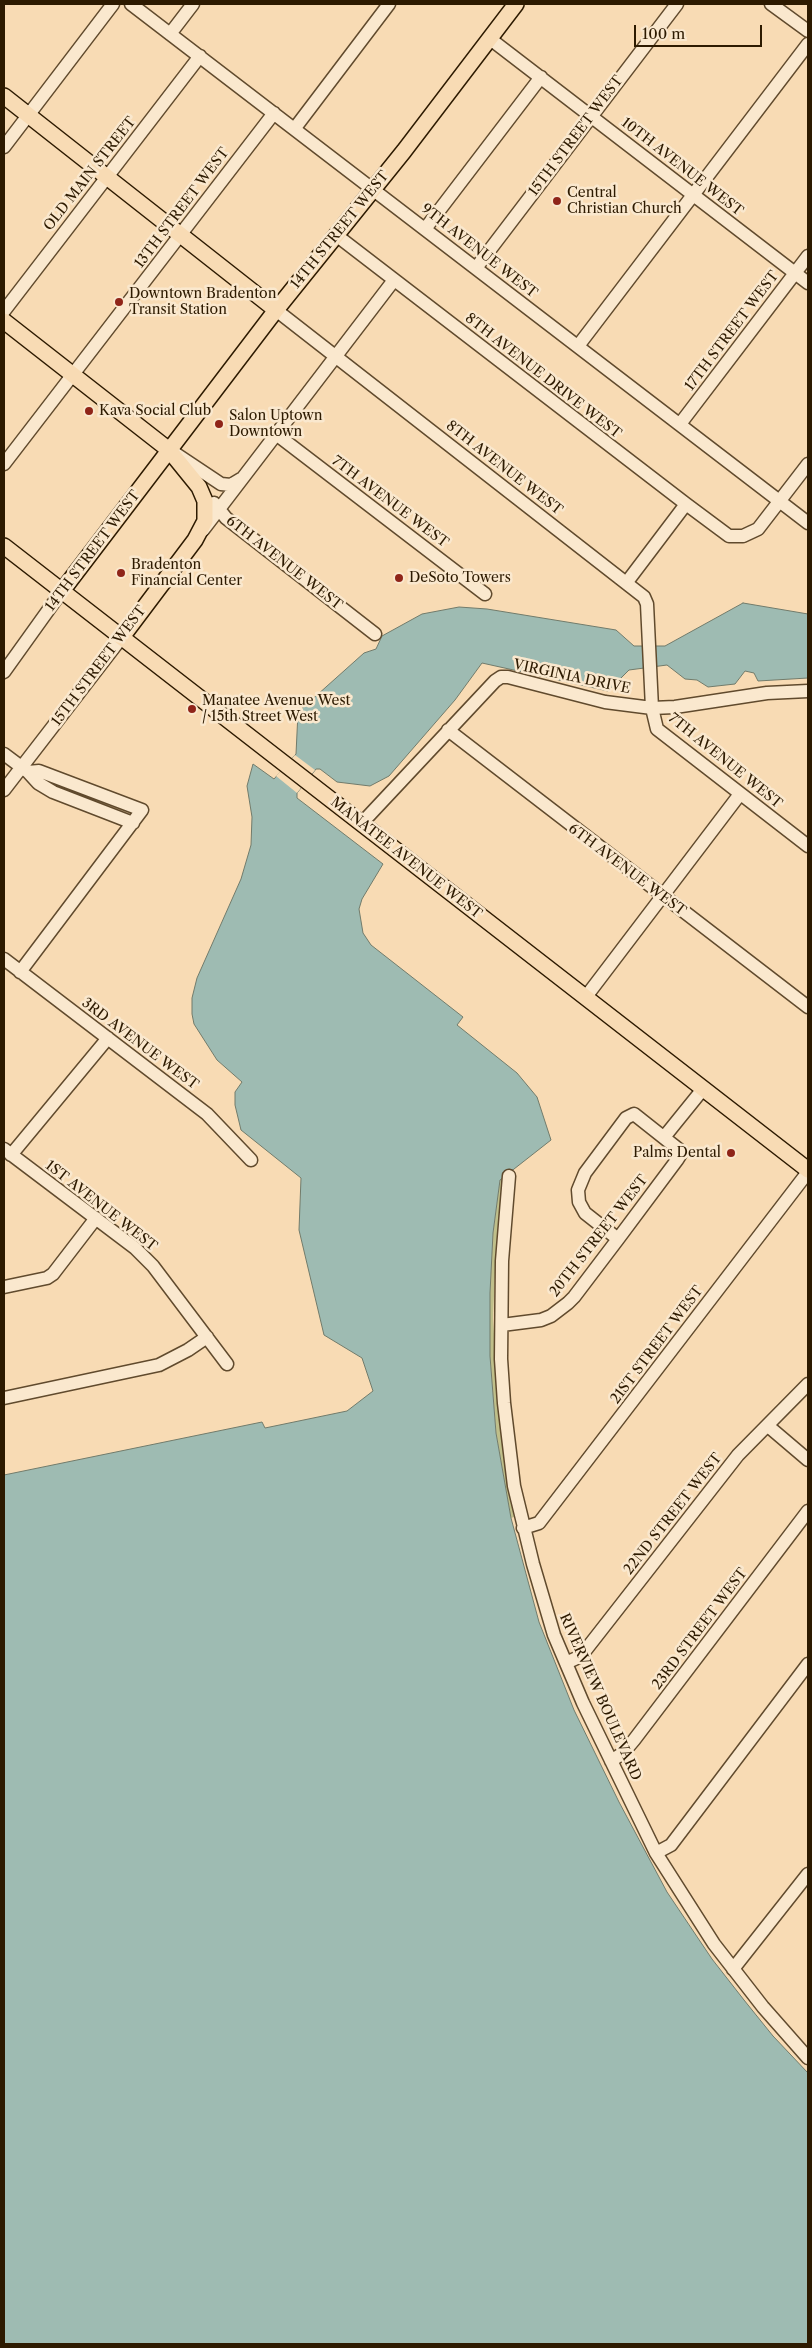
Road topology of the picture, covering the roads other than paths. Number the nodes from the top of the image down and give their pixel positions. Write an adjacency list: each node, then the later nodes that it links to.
1 (113, 4): 16 (street)
2 (131, 4): 9 (street, 9TH AVENUE WEST)
3 (193, 4): 9 (street)
4 (389, 4): 18 (street)
5 (516, 4): 10 (main road, 14TH STREET WEST)
6 (677, 4): 17 (street, 15TH STREET WEST)
7 (771, 4): 8 (street)
8 (808, 31)
9 (170, 34): 12 (street, 9TH AVENUE WEST)
10 (490, 38): 13 (street, 10TH AVENUE WEST); 21 (main road, 14TH STREET WEST)
11 (808, 44): 22 (street)
12 (200, 56): 15 (street, 9TH AVENUE WEST); 20 (street, OLD MAIN STREET)
13 (541, 77): 17 (street, 10TH AVENUE WEST); 23 (street)
14 (4, 96): 16 (main road)
15 (274, 113): 18 (street, 9TH AVENUE WEST); 24 (street, 13TH STREET WEST)
16 (28, 116): 19 (street); 20 (main road)
17 (592, 116): 22 (street, 10TH AVENUE WEST); 27 (street, 15TH STREET WEST)
18 (295, 128): 21 (street, 9TH AVENUE WEST)
19 (4, 147)
20 (107, 177): 24 (main road); 32 (street, OLD MAIN STREET)
21 (373, 189): 23 (street, 9TH AVENUE WEST); 25 (main road, 14TH STREET WEST)
22 (693, 195): 28 (street, 10TH AVENUE WEST); 34 (street)
23 (425, 228): 27 (street, 9TH AVENUE WEST)
24 (181, 235): 31 (main road); 36 (street, 13TH STREET WEST)
25 (336, 235): 29 (street, 8TH AVENUE DRIVE WEST); 31 (main road, 14TH STREET WEST)
26 (808, 256): 28 (street, 17TH STREET WEST)
27 (476, 268): 34 (street, 9TH AVENUE WEST)
28 (795, 273): 30 (street, 10TH AVENUE WEST); 37 (street, 17TH STREET WEST)
29 (394, 280): 35 (street, 15TH STREET WEST); 45 (street, 8TH AVENUE DRIVE WEST)
30 (808, 284)
31 (276, 310): 35 (street, 8TH AVENUE WEST); 39 (main road, 14TH STREET WEST)
32 (4, 311)
33 (4, 321): 36 (main road, 6TH AVENUE WEST)
34 (578, 346): 37 (street, 9TH AVENUE WEST)
35 (335, 357): 38 (street, 15TH STREET WEST); 50 (street, 8TH AVENUE WEST)
36 (73, 375): 39 (main road, 6TH AVENUE WEST); 40 (street, 13TH STREET WEST)
37 (680, 424): 44 (street, 9TH AVENUE WEST)
38 (276, 434): 42 (street, 15TH STREET WEST); 52 (street, 7TH AVENUE WEST)
39 (169, 450): 42 (street, 6TH AVENUE WEST); 43 (main road, 6TH AVENUE WEST); 51 (main road, 14TH STREET WEST)
40 (4, 464)
41 (808, 464): 44 (street)
42 (245, 476): 46 (street, 15TH STREET WEST)
43 (199, 487): 46 (street, 6TH AVENUE WEST); 48 (main road, 6TH AVENUE WEST)
44 (780, 501): 45 (street, 8TH AVENUE DRIVE WEST); 47 (street, 9TH AVENUE WEST)
45 (686, 504): 50 (street)
46 (219, 509): 48 (street, 15TH STREET WEST); 53 (street, 6TH AVENUE WEST)
47 (808, 523)
48 (195, 540): 54 (main road, 15TH STREET WEST)
49 (4, 546): 51 (main road, MANATEE AVENUE WEST)
50 (627, 582): 56 (street, 8TH AVENUE WEST)
51 (62, 591): 54 (main road, MANATEE AVENUE WEST); 55 (street, 14TH STREET WEST)
52 (485, 594)
53 (375, 634)
54 (122, 637): 61 (street, 15TH STREET WEST); 64 (main road, MANATEE AVENUE WEST)
55 (4, 672)
56 (650, 684): 58 (street, 7TH AVENUE WEST)
57 (808, 691): 58 (street, VIRGINIA DRIVE)
58 (652, 708): 59 (street, VIRGINIA DRIVE); 63 (street, 7TH AVENUE WEST)
59 (448, 730): 64 (street, VIRGINIA DRIVE); 66 (street, 6TH AVENUE WEST)
60 (4, 754): 61 (street)
61 (25, 770): 62 (street, 15TH STREET WEST); 68 (street)
62 (4, 790)
63 (740, 794): 65 (street, 7TH AVENUE WEST); 66 (street)
64 (361, 824): 69 (main road, MANATEE AVENUE WEST)
65 (808, 846)
66 (662, 896): 69 (street); 70 (street, 6TH AVENUE WEST)
67 (4, 959): 68 (street, 3RD AVENUE WEST)
68 (20, 972): 71 (street, 3RD AVENUE WEST)
69 (585, 998): 72 (main road, MANATEE AVENUE WEST)
70 (808, 1007)
71 (108, 1038): 74 (street); 75 (street, 3RD AVENUE WEST)
72 (703, 1089): 73 (street); 76 (main road, MANATEE AVENUE WEST)
73 (664, 1136): 79 (street, 20TH STREET WEST); 79 (street)
74 (8, 1152): 78 (street, 1ST AVENUE WEST)
75 (251, 1160)
76 (808, 1171): 89 (street, 21ST STREET WEST)
77 (509, 1176): 81 (street, RIVERVIEW BOULEVARD)
78 (96, 1218): 80 (street); 82 (street, 1ST AVENUE WEST)
79 (618, 1239): 81 (street, 20TH STREET WEST)
80 (4, 1287)
81 (502, 1325): 89 (street, RIVERVIEW BOULEVARD)
82 (207, 1337): 83 (street, 1ST AVENUE WEST); 85 (street)
83 (228, 1364)
84 (808, 1384): 86 (street, 22ND STREET WEST)
85 (4, 1398)
86 (768, 1426): 87 (street); 90 (street, 22ND STREET WEST)
87 (808, 1460)
88 (808, 1511): 92 (street, 23RD STREET WEST)
89 (523, 1528): 90 (street, RIVERVIEW BOULEVARD)
90 (566, 1663): 92 (street, RIVERVIEW BOULEVARD)
91 (808, 1664): 93 (street)
92 (611, 1762): 93 (street, RIVERVIEW BOULEVARD)
93 (656, 1853): 95 (street, RIVERVIEW BOULEVARD)
94 (808, 1874): 95 (street)
95 (733, 1969): 96 (street, RIVERVIEW BOULEVARD)
96 (808, 2058)

